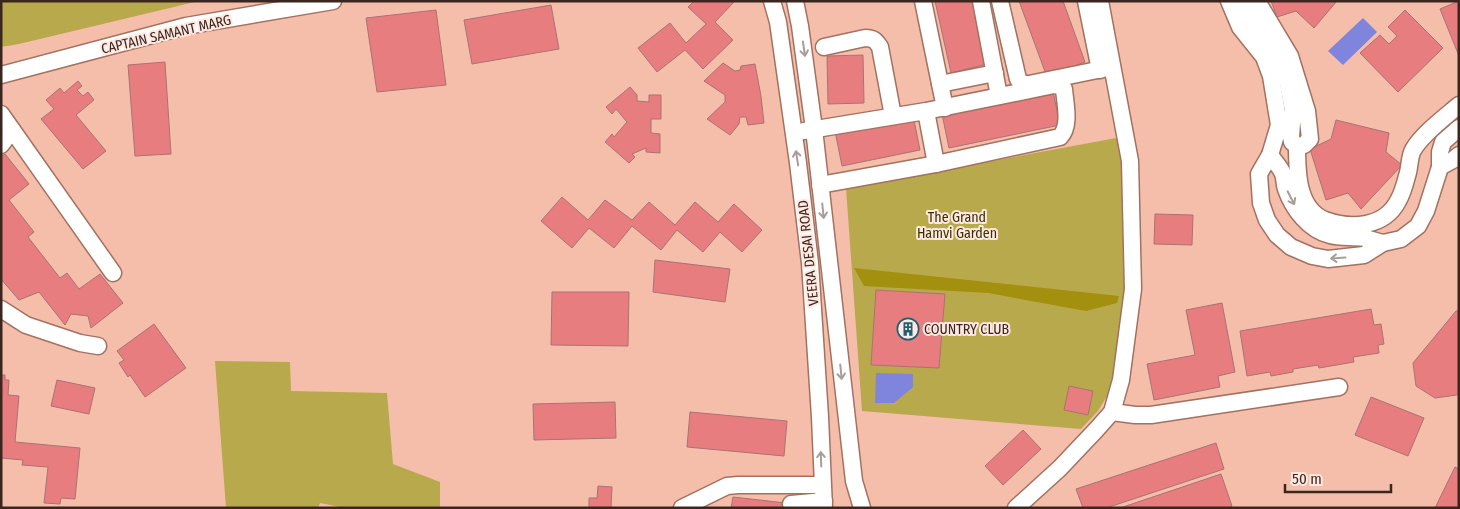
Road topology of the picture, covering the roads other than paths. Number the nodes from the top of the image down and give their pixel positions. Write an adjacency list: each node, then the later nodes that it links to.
1 (333, 1): 15 (street, CAPTAIN SAMANT MARG)
2 (923, 1): 16 (street)
3 (982, 1): 14 (street)
4 (1000, 1): 13 (street)
5 (1086, 1): 13 (street)
6 (1100, 1): 13 (street)
7 (1229, 1): 29 (street)
8 (1241, 1): 28 (street)
9 (1257, 1): 28 (street)
10 (800, 3): 11 (street); 24 (street, one-way to 24)
11 (773, 6): 26 (street, VEERA DESAI ROAD)
12 (824, 47): 22 (street)
13 (1106, 68): 41 (street)
14 (995, 72): 16 (street); 17 (street)
15 (1, 75)
16 (940, 84): 19 (street)
17 (999, 96): 19 (street); 31 (street)
18 (1459, 105): 28 (street)
19 (945, 108): 20 (street)
20 (926, 111): 22 (street); 31 (street)
21 (1, 114): 25 (street)
22 (893, 116): 24 (street)
23 (1459, 128): 32 (street)
24 (814, 129): 26 (street); 33 (street)
25 (12, 130): 27 (street); 35 (street)
26 (793, 132): 38 (street, VEERA DESAI ROAD, one-way to 26)
27 (1, 146)
28 (1297, 146)
29 (1270, 155): 34 (street, one-way to 34); 34 (street, one-way to 29)
30 (1459, 155): 32 (street)
31 (936, 164): 33 (street)
32 (1440, 167): 34 (street)
33 (820, 186): 37 (street, one-way to 37)
34 (1383, 243)
35 (113, 273)
36 (1, 309): 39 (street)
37 (834, 311): 38 (street); 45 (street, one-way to 45)
38 (813, 313): 42 (street, VEERA DESAI ROAD, one-way to 38)
39 (98, 346)
40 (1339, 387): 41 (street)
41 (1112, 412): 46 (street)
42 (823, 498): 43 (street); 44 (street)
43 (791, 504)
44 (682, 508)
45 (862, 508)
46 (1016, 508)

